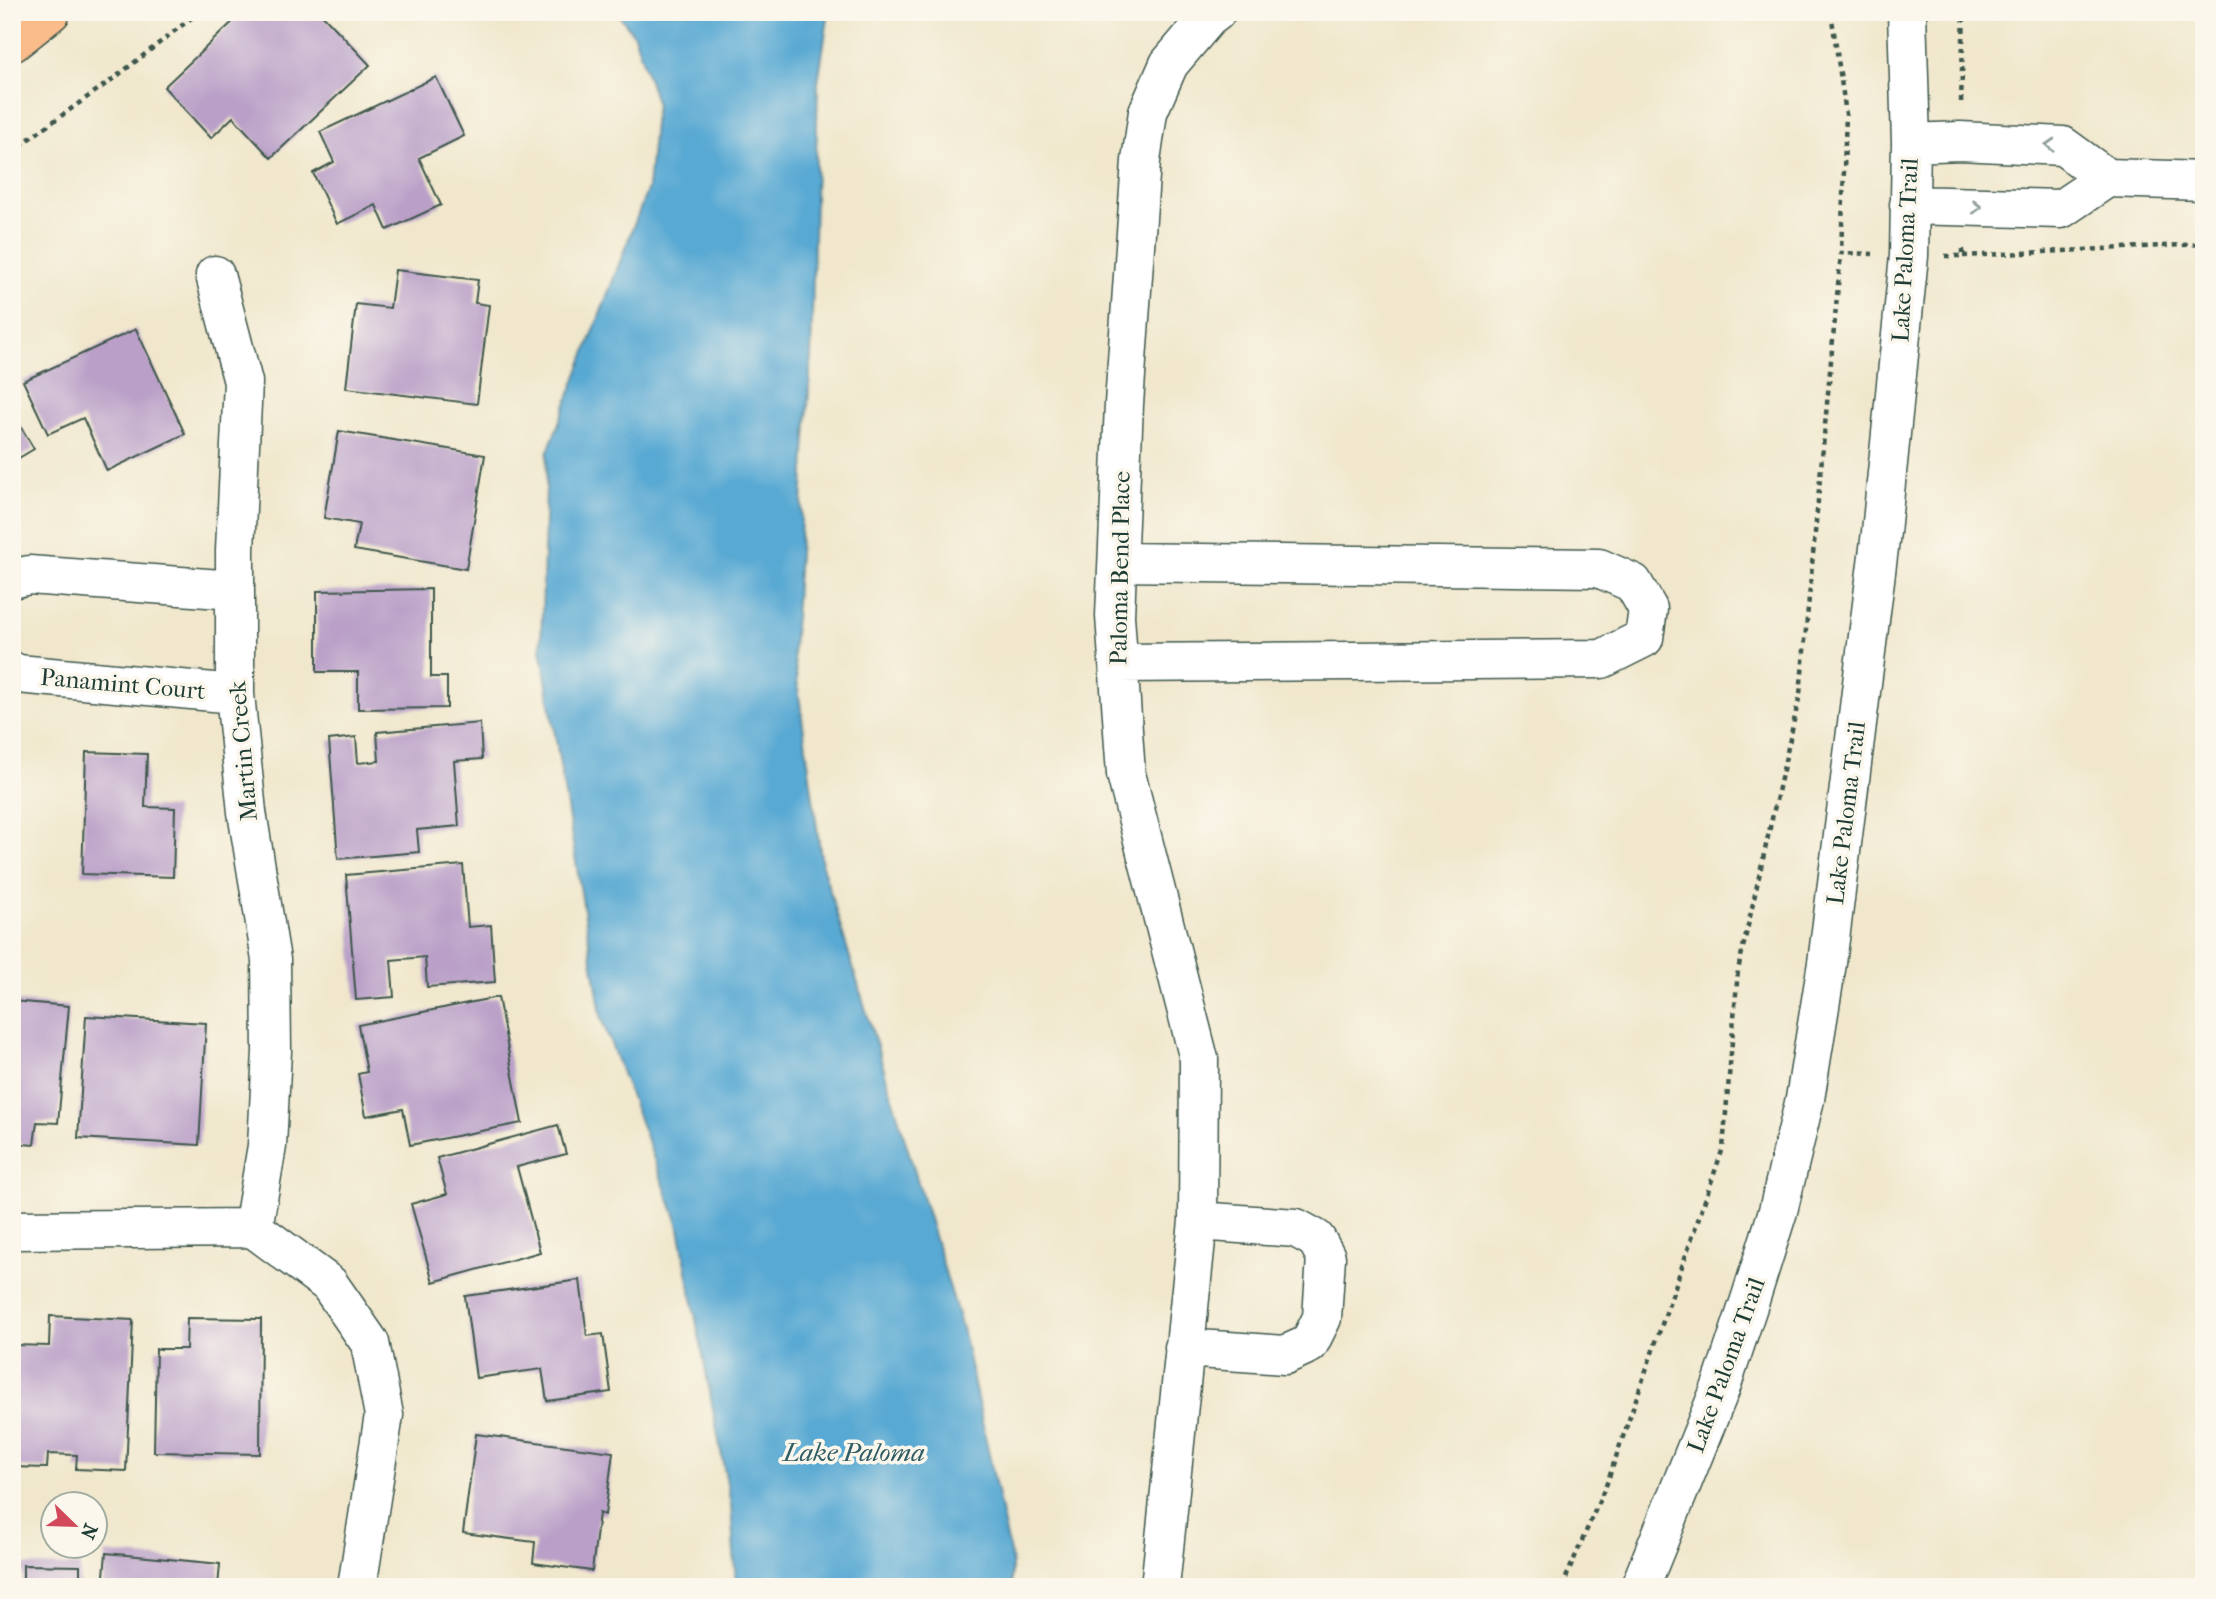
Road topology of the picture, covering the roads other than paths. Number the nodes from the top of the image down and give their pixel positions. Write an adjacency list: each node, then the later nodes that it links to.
1 (51, 12): 4 (main road)
2 (1216, 12): 10 (street, Paloma Bend Place)
3 (1907, 12): 5 (street, Lake Paloma Trail)
4 (12, 43)
5 (1911, 143): 6 (street, one-way to 5); 8 (street, Lake Paloma Trail)
6 (2108, 178): 7 (street); 8 (street, one-way to 6)
7 (2204, 181)
8 (1909, 205): 22 (street, Lake Paloma Trail)
9 (215, 275): 12 (street, Martin Creek)
10 (1118, 562): 13 (street, Paloma Bend Place); 13 (street)
11 (12, 579): 12 (street)
12 (235, 590): 15 (street, Martin Creek)
13 (1118, 663): 16 (street, Paloma Bend Place)
14 (12, 671): 15 (street, Panamint Court)
15 (235, 694): 17 (street, Martin Creek)
16 (1198, 1221): 19 (street, Paloma Bend Place); 19 (street)
17 (253, 1228): 18 (street); 20 (street)
18 (12, 1230)
19 (1185, 1348): 21 (street, Paloma Bend Place)
20 (357, 1587)
21 (1160, 1587)
22 (1640, 1587)

